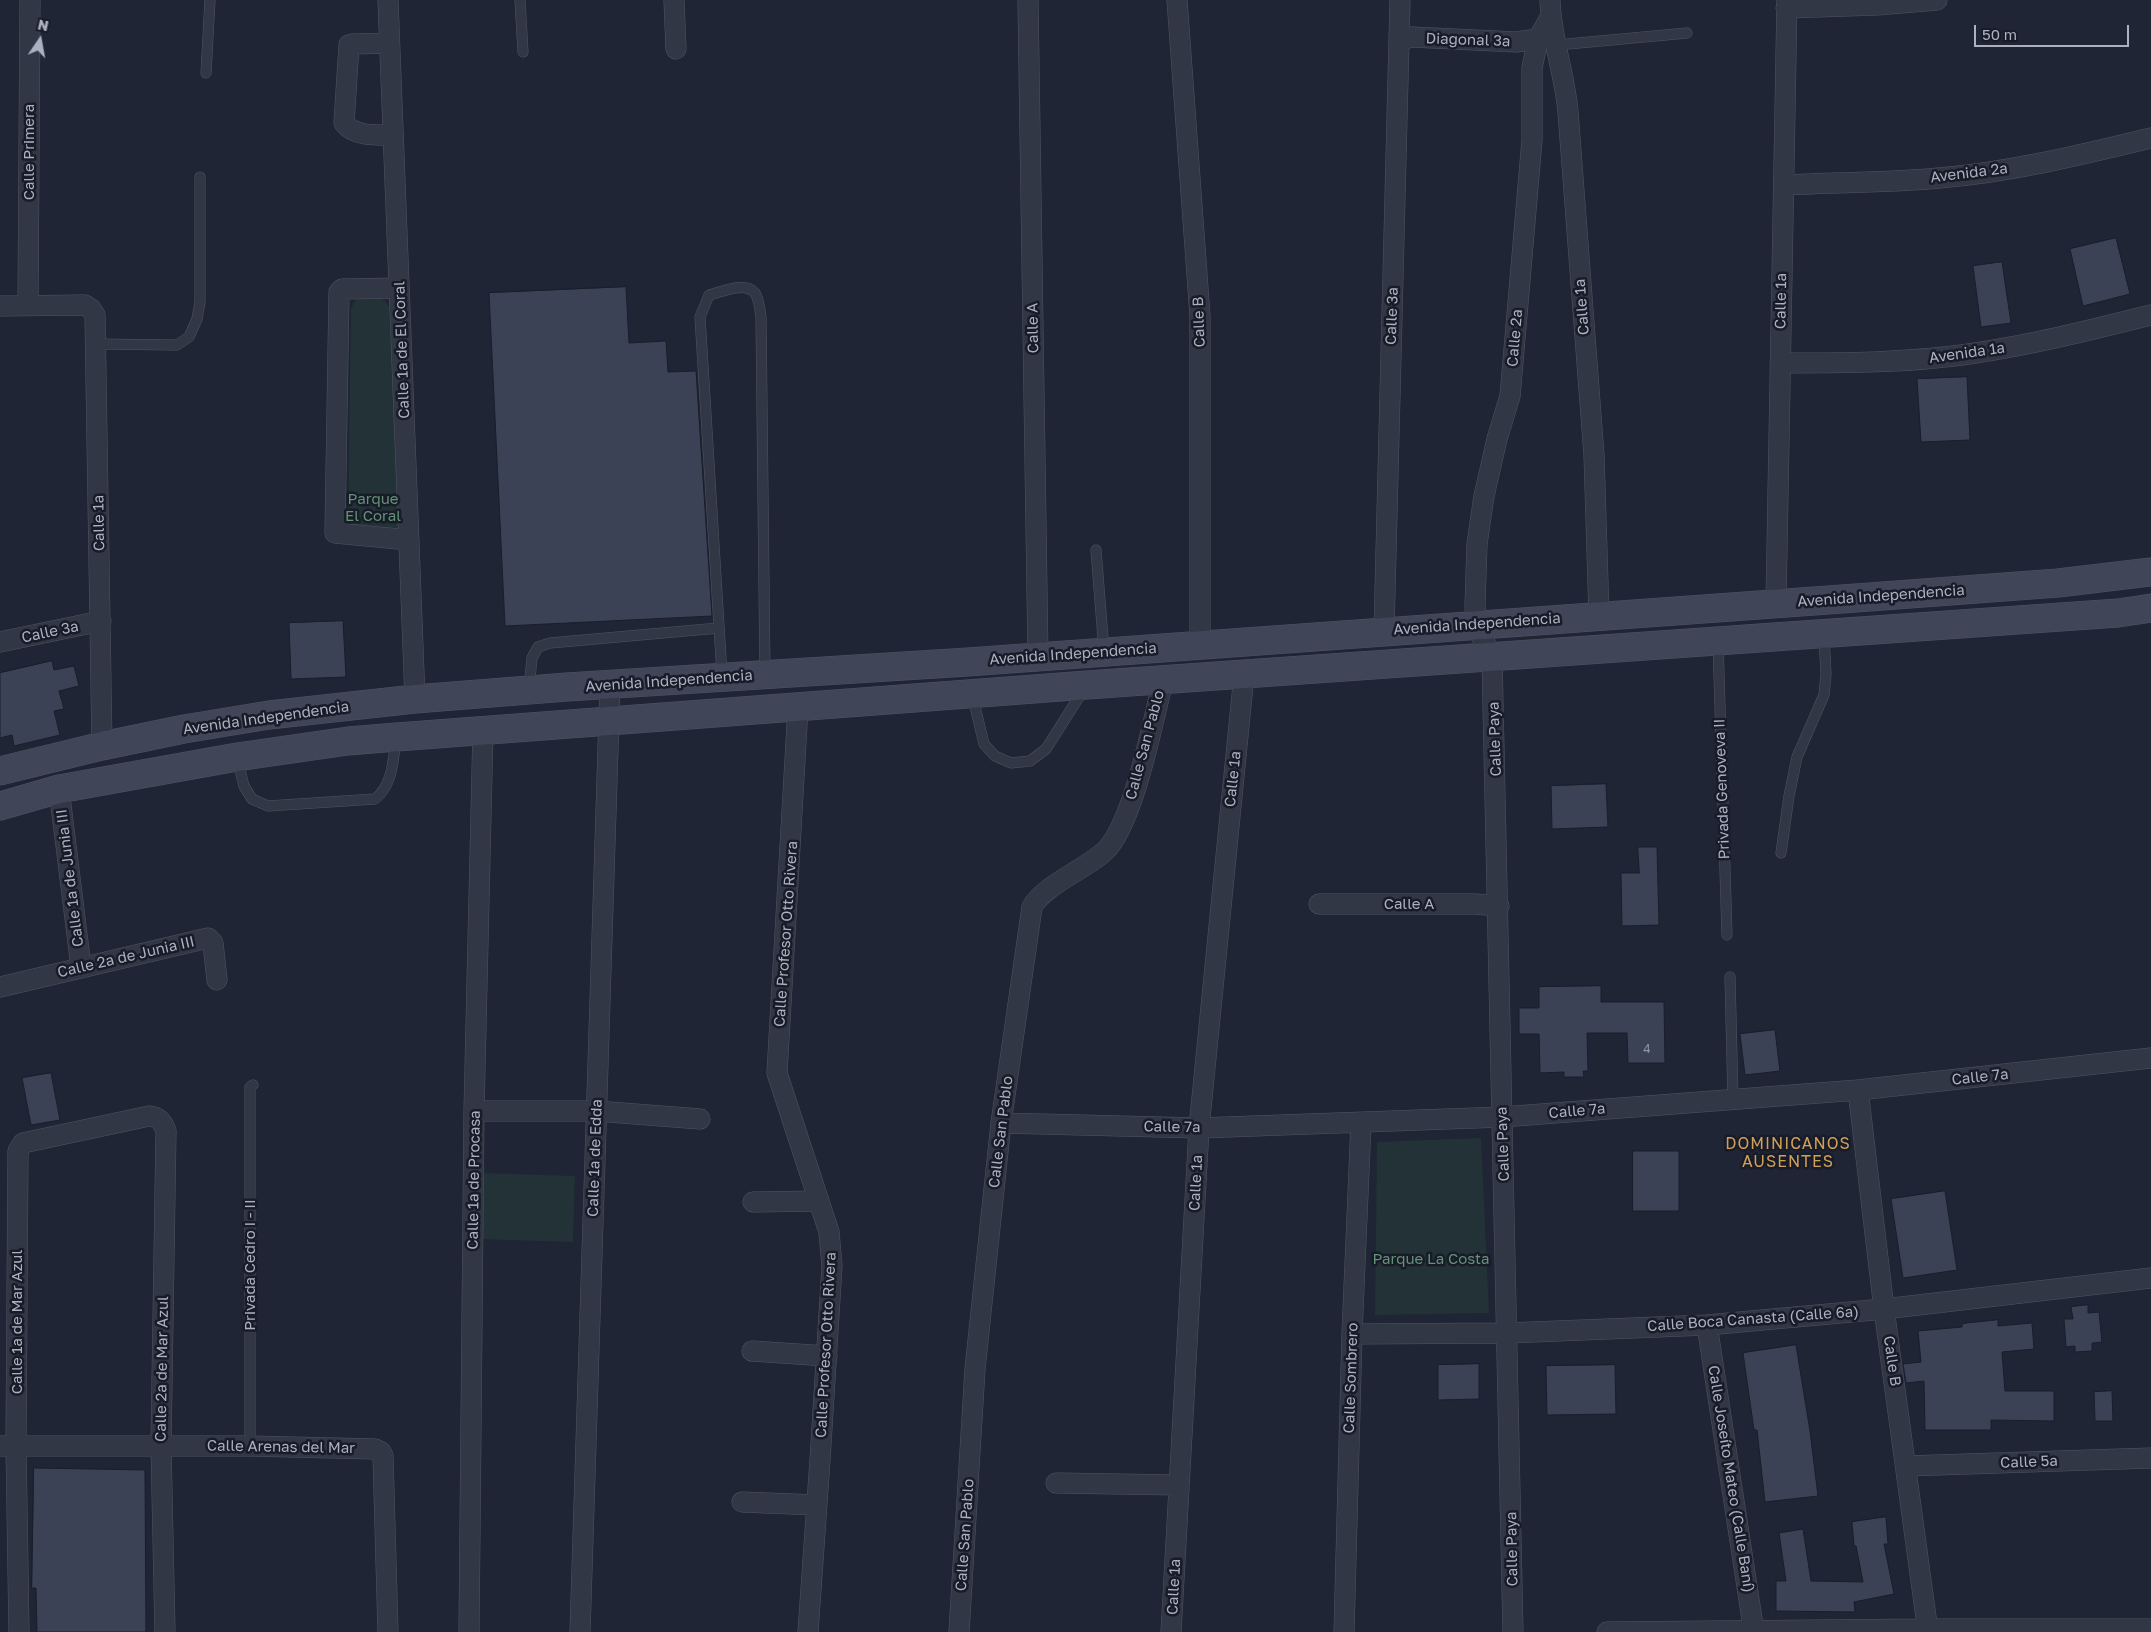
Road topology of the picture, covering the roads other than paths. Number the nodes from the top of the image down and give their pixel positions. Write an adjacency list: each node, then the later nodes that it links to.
1 (30, 0): 25 (street, Calle Primera)
2 (210, 0): 19 (lane)
3 (388, 0): 15 (street, Calle 1a de El Coral)
4 (520, 0): 18 (lane)
5 (674, 0): 17 (street)
6 (1028, 0): 45 (street, Calle A)
7 (1177, 0): 43 (street, Calle B)
8 (1400, 0): 14 (street, Calle 3a)
9 (1937, 0): 10 (street)
10 (1786, 4): 23 (street, Calle 1ª)
11 (1550, 8): 13 (street, Calle 2a); 16 (street, Calle 1a)
12 (1687, 33): 16 (lane)
13 (1538, 39): 14 (street, Diagonal 3a); 37 (street, Calle 2a)
14 (1400, 40): 39 (street, Calle 3a)
15 (389, 43): 20 (street, Calle 1a de El Coral); 20 (street)
16 (1557, 45): 35 (street, Calle 1a)
17 (676, 48)
18 (523, 52)
19 (206, 73)
20 (393, 135): 24 (street, Calle 1a de El Coral)
21 (2151, 138): 23 (street, Avenida 2ª)
22 (200, 177): 28 (lane)
23 (1784, 185): 29 (street, Calle 1ª)
24 (399, 288): 30 (street, Calle 1a de El Coral); 30 (street)
25 (28, 304): 26 (street); 28 (street, Calle 1ª)
26 (0, 306)
27 (2151, 315): 29 (street, Avenida 1ª)
28 (96, 344): 36 (street, Calle 1ª)
29 (1780, 363): 33 (street, Calle 1ª)
30 (409, 540): 57 (street, Calle 1a de El Coral)
31 (1096, 550): 44 (lane)
32 (2151, 572): 33 (main road, Avenida Independencia)
33 (1776, 603): 35 (main road, Avenida Independencia)
34 (2151, 608): 40 (main road)
35 (1599, 616): 37 (main road, Avenida Independencia)
36 (101, 622): 41 (street, Calle 3ª); 63 (street, Calle 1ª)
37 (1476, 625): 39 (main road, Avenida Independencia); 46 (street, Calle 2a)
38 (719, 628): 48 (lane); 50 (lane); 54 (lane)
39 (1384, 631): 43 (main road, Avenida Independencia)
40 (1824, 634): 42 (main road); 69 (lane)
41 (0, 642)
42 (1718, 642): 46 (main road); 72 (lane, Privada Genoveva II)
43 (1200, 645): 44 (main road, Avenida Independencia)
44 (1095, 652): 45 (main road, Avenida Independencia); 53 (main road)
45 (1038, 657): 47 (main road, Avenida Independencia)
46 (1492, 657): 49 (main road); 71 (street, Calle Paya)
47 (900, 666): 48 (main road, Avenida Independencia); 56 (main road)
48 (765, 675): 50 (main road, Avenida Independencia)
49 (1244, 675): 51 (main road); 88 (street, Calle 1a)
50 (722, 678): 52 (main road, Avenida Independencia)
51 (1163, 681): 53 (main road); 86 (street, Calle San Pablo)
52 (610, 685): 54 (main road, Avenida Independencia); 59 (street, Calle 1a de Edda)
53 (1087, 685): 55 (main road); 55 (lane)
54 (529, 690): 57 (main road, Avenida Independencia)
55 (972, 693): 56 (main road)
56 (902, 698): 58 (main road)
57 (415, 699): 61 (main road, Avenida Independencia)
58 (798, 707): 59 (main road); 89 (street, Calle Profesor Otto Rivera)
59 (609, 720): 60 (main road); 82 (street, Calle 1a de Edda)
60 (483, 729): 62 (main road); 81 (street, Calle 1a de Procasa)
61 (159, 734): 63 (main road, Avenida Independencia); 65 (main road)
62 (397, 737): 64 (main road); 64 (lane)
63 (102, 746): 66 (main road, Avenida Independencia)
64 (237, 757): 65 (main road)
65 (167, 770): 67 (main road)
66 (0, 771)
67 (59, 789): 68 (main road); 73 (street, Calle 1a de Junia III)
68 (0, 806)
69 (1781, 853)
70 (1320, 904): 71 (street, Calle A)
71 (1499, 906): 84 (street, Calle Paya)
72 (1727, 935)
73 (81, 967): 75 (street, Calle 2a de Junia III); 76 (street, Calle 2a de Junia III)
74 (1730, 977): 80 (lane)
75 (217, 980)
76 (0, 987)
77 (2151, 1058): 79 (street, Calle 7a)
78 (253, 1085): 100 (lane, Privada Cedro I - II)
79 (1858, 1090): 80 (street, Calle 7a); 92 (street, Calle B)
80 (1733, 1099): 84 (street, Calle 7a)
81 (474, 1111): 82 (street); 113 (street, Calle 1a de Procasa)
82 (596, 1111): 85 (street); 114 (street, Calle 1a de Edda)
83 (149, 1116): 98 (street, Calle 1a de Mar Azul); 99 (street, Calle 2a de Mar Azul)
84 (1502, 1117): 87 (street, Calle 7a); 94 (street, Calle Paya)
85 (700, 1119)
86 (1001, 1123): 88 (street, Calle 7a); 116 (street, Calle San Pablo)
87 (1361, 1123): 88 (street, Calle 7a); 95 (street, Calle Sombrero)
88 (1199, 1128): 104 (street, Calle 1a)
89 (819, 1201): 90 (street); 97 (street, Calle Profesor Otto Rivera)
90 (753, 1202)
91 (2151, 1278): 92 (street, Calle Boca Canasta (Calle 6a))
92 (1884, 1309): 93 (street, Calle Boca Canasta (Calle 6a)); 102 (street, Calle B)
93 (1707, 1325): 94 (street, Calle Boca Canasta (Calle 6a)); 109 (street, Calle Joseíto Mateo (Calle Baní))
94 (1508, 1333): 95 (street, Calle Boca Canasta (Calle 6a)); 119 (street, Calle Paya)
95 (1352, 1334): 118 (street, Calle Sombrero)
96 (752, 1351): 97 (street)
97 (827, 1356): 106 (street, Calle Profesor Otto Rivera)
98 (8, 1446): 99 (street, Calle Arenas del Mar); 110 (street, Calle 1a de Mar Azul)
99 (161, 1446): 100 (street, Calle Arenas del Mar); 111 (street, Calle 2a de Mar Azul)
100 (250, 1446): 112 (street, Calle Arenas del Mar)
101 (2151, 1458): 102 (street, Calle 5a)
102 (1906, 1466): 108 (street, Calle B)
103 (1056, 1483): 104 (street)
104 (1179, 1485): 117 (street, Calle 1a)
105 (742, 1502): 106 (street)
106 (817, 1505): 115 (street, Calle Profesor Otto Rivera)
107 (2151, 1629): 108 (street)
108 (1928, 1630): 109 (street)
109 (1754, 1631): 120 (street)
110 (19, 1632)
111 (165, 1632)
112 (388, 1632)
113 (469, 1632)
114 (580, 1632)
115 (808, 1632)
116 (959, 1632)
117 (1171, 1632)
118 (1344, 1632)
119 (1513, 1632)
120 (1607, 1632)

